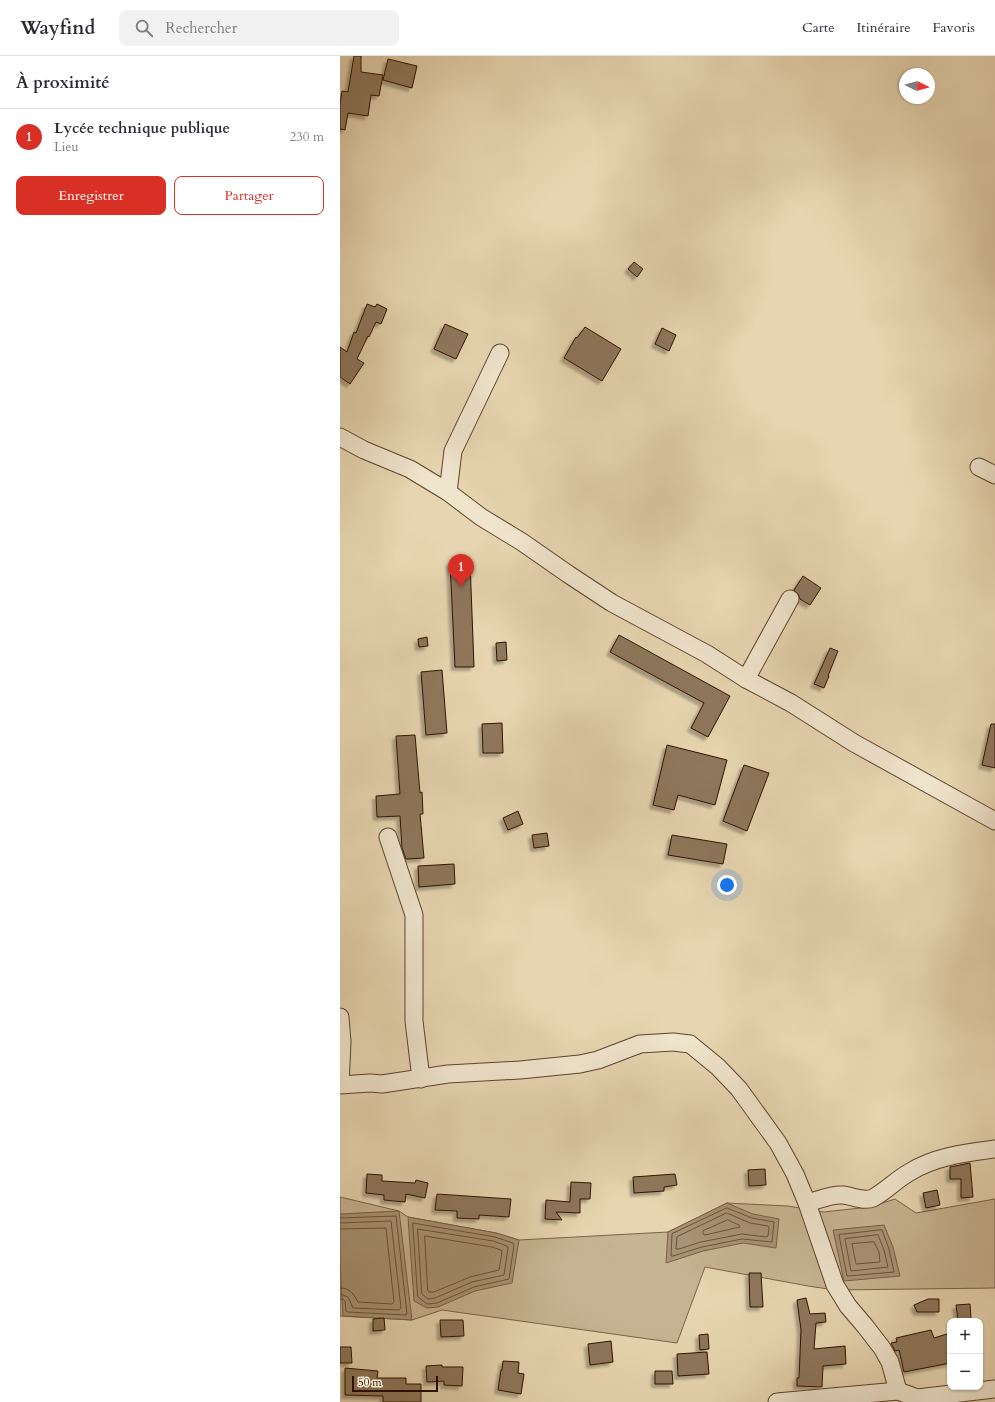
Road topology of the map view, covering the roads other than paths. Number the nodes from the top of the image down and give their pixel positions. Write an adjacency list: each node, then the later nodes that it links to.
1 (500, 353): 5 (street)
2 (340, 437): 5 (street)
3 (979, 467): 4 (street)
4 (995, 475)
5 (448, 492): 7 (street)
6 (790, 599): 7 (street)
7 (746, 679): 8 (street)
8 (995, 821)
9 (388, 837): 11 (street)
10 (340, 1017): 12 (street)
11 (421, 1078): 12 (street); 14 (street)
12 (340, 1085)
13 (995, 1150): 14 (street)
14 (808, 1204): 16 (street)
15 (995, 1389): 17 (street)
16 (898, 1391): 17 (street); 18 (street)
17 (918, 1400)
18 (777, 1402)

